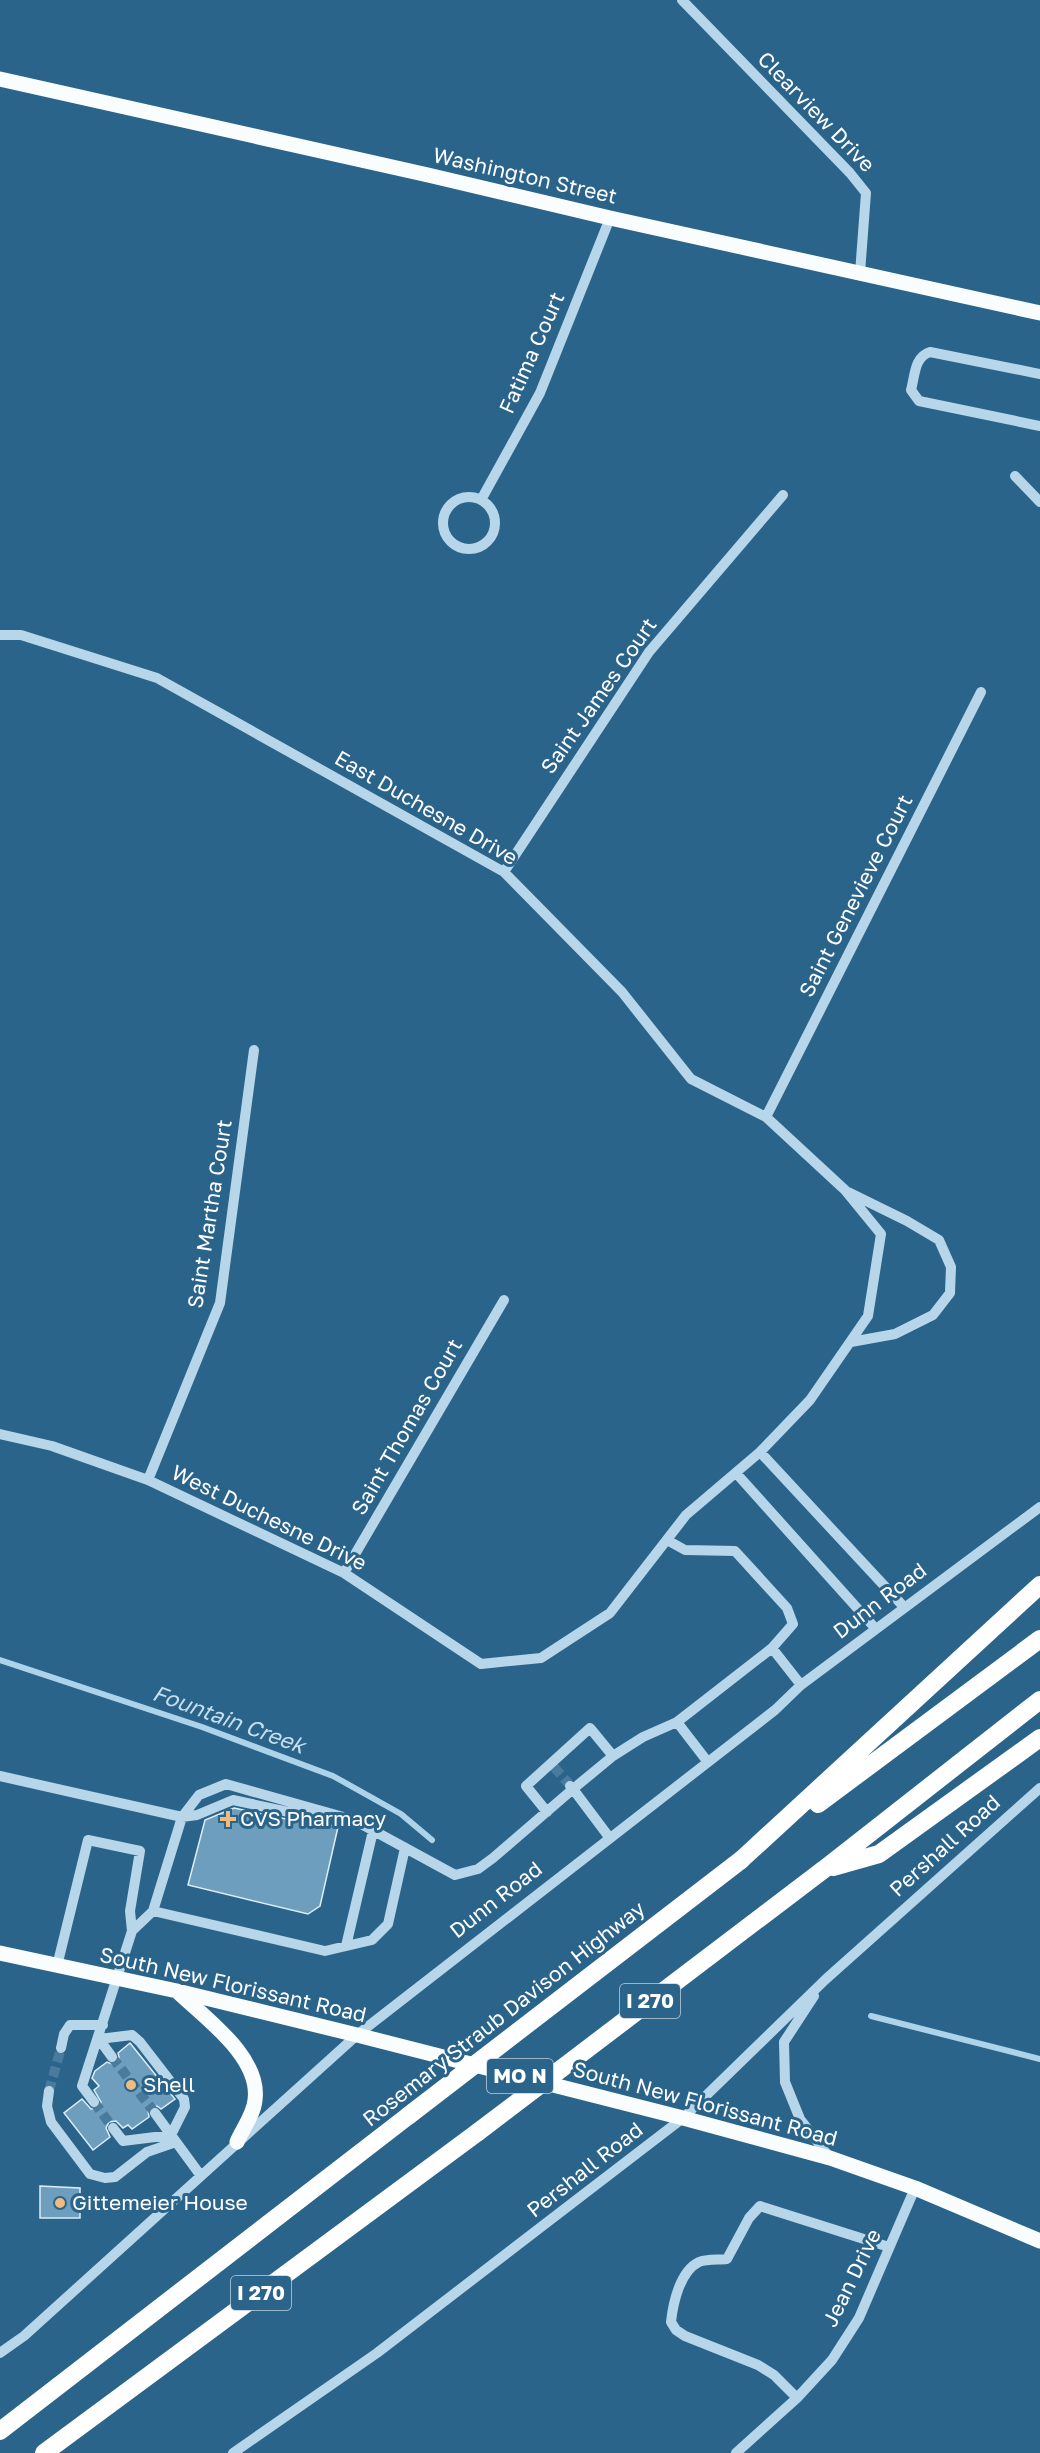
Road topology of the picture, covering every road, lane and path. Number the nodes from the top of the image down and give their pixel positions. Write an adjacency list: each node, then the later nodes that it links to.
1 (682, 0): 4 (street, Clearview Drive)
2 (0, 79): 3 (main road, Washington Street)
3 (610, 218): 4 (main road, Washington Street); 10 (street, Fatima Court)
4 (860, 273): 5 (main road, Washington Street)
5 (1040, 313)
6 (1040, 374): 7 (street)
7 (1040, 426)
8 (1015, 476): 11 (street)
9 (783, 495): 14 (street, Saint James Court)
10 (481, 500): 10 (street)
11 (1040, 502)
12 (0, 635): 14 (street, East Duchesne Drive)
13 (981, 692): 16 (street, Saint Genevieve Court)
14 (504, 872): 16 (street, East Duchesne Drive)
15 (254, 1050): 23 (street, Saint Martha Court)
16 (766, 1117): 17 (street, East Duchesne Drive)
17 (845, 1190): 19 (street); 19 (street)
18 (504, 1299): 26 (street, Saint Thomas Court)
19 (851, 1342): 21 (street)
20 (0, 1434): 23 (street, West Duchesne Drive)
21 (760, 1452): 22 (street); 28 (street)
22 (736, 1473): 25 (street); 29 (street)
23 (148, 1480): 26 (street, West Duchesne Drive)
24 (1040, 1507): 28 (street, Dunn Road)
25 (667, 1540): 26 (street, West Duchesne Drive); 31 (street)
26 (344, 1573)
27 (1040, 1585): 47 (highway)
28 (904, 1606): 29 (street, Dunn Road)
29 (875, 1628): 32 (street, Dunn Road)
30 (1040, 1639): 47 (highway, Rosemary Straub Davison Highway / I 270)
31 (772, 1648): 32 (street); 34 (street)
32 (801, 1685): 37 (street, Dunn Road)
33 (1040, 1700): 48 (highway, I 270)
34 (677, 1722): 36 (street); 37 (street)
35 (1040, 1738): 48 (highway)
36 (613, 1756): 39 (street); 42 (street)
37 (707, 1761): 45 (street, Dunn Road)
38 (0, 1776): 43 (street)
39 (571, 1787): 42 (street); 45 (street)
40 (1040, 1788): 54 (street, Pershall Road)
41 (324, 1812): 43 (street); 43 (street); 44 (street)
42 (547, 1812): 46 (street)
43 (182, 1817): 49 (street)
44 (373, 1831): 46 (street); 51 (street)
45 (609, 1837): 58 (street, Dunn Road)
46 (405, 1848): 51 (street)
47 (741, 1860): 76 (highway, Rosemary Straub Davison Highway / I 270, bridge)
48 (823, 1870): 77 (highway, I 270, bridge)
49 (153, 1911): 50 (street); 51 (street)
50 (132, 1931): 53 (street); 55 (street)
51 (346, 1946)
52 (0, 1953): 53 (main road, South New Florissant Road)
53 (57, 1966): 55 (main road, South New Florissant Road)
54 (826, 1978): 65 (street, Pershall Road); 69 (street)
55 (117, 1980): 56 (main road, South New Florissant Road); 57 (street)
56 (177, 1991): 58 (main road, South New Florissant Road); 68 (main road)
57 (103, 2025): 59 (street); 60 (street)
58 (357, 2035): 65 (main road, South New Florissant Road / MO N); 68 (street, Dunn Road)
59 (99, 2039): 61 (street); 63 (street); 67 (street)
60 (61, 2048)
61 (112, 2057)
62 (50, 2091): 67 (street)
63 (94, 2102)
64 (155, 2113): 67 (street)
65 (683, 2118): 69 (main road, South New Florissant Road / MO N); 78 (street, Pershall Road)
66 (113, 2128): 67 (street)
67 (173, 2138): 70 (street)
68 (237, 2142): 70 (street, Dunn Road)
69 (830, 2158): 71 (main road, South New Florissant Road / MO N)
70 (201, 2176): 74 (street, Dunn Road)
71 (915, 2188): 72 (main road, South New Florissant Road / MO N); 73 (street, Jean Drive)
72 (1040, 2241)
73 (889, 2247): 75 (street, Jean Drive); 75 (street)
74 (0, 2353)
75 (797, 2398): 79 (street, Jean Drive)
76 (0, 2431)
77 (44, 2453)
78 (233, 2453)
79 (736, 2453)

